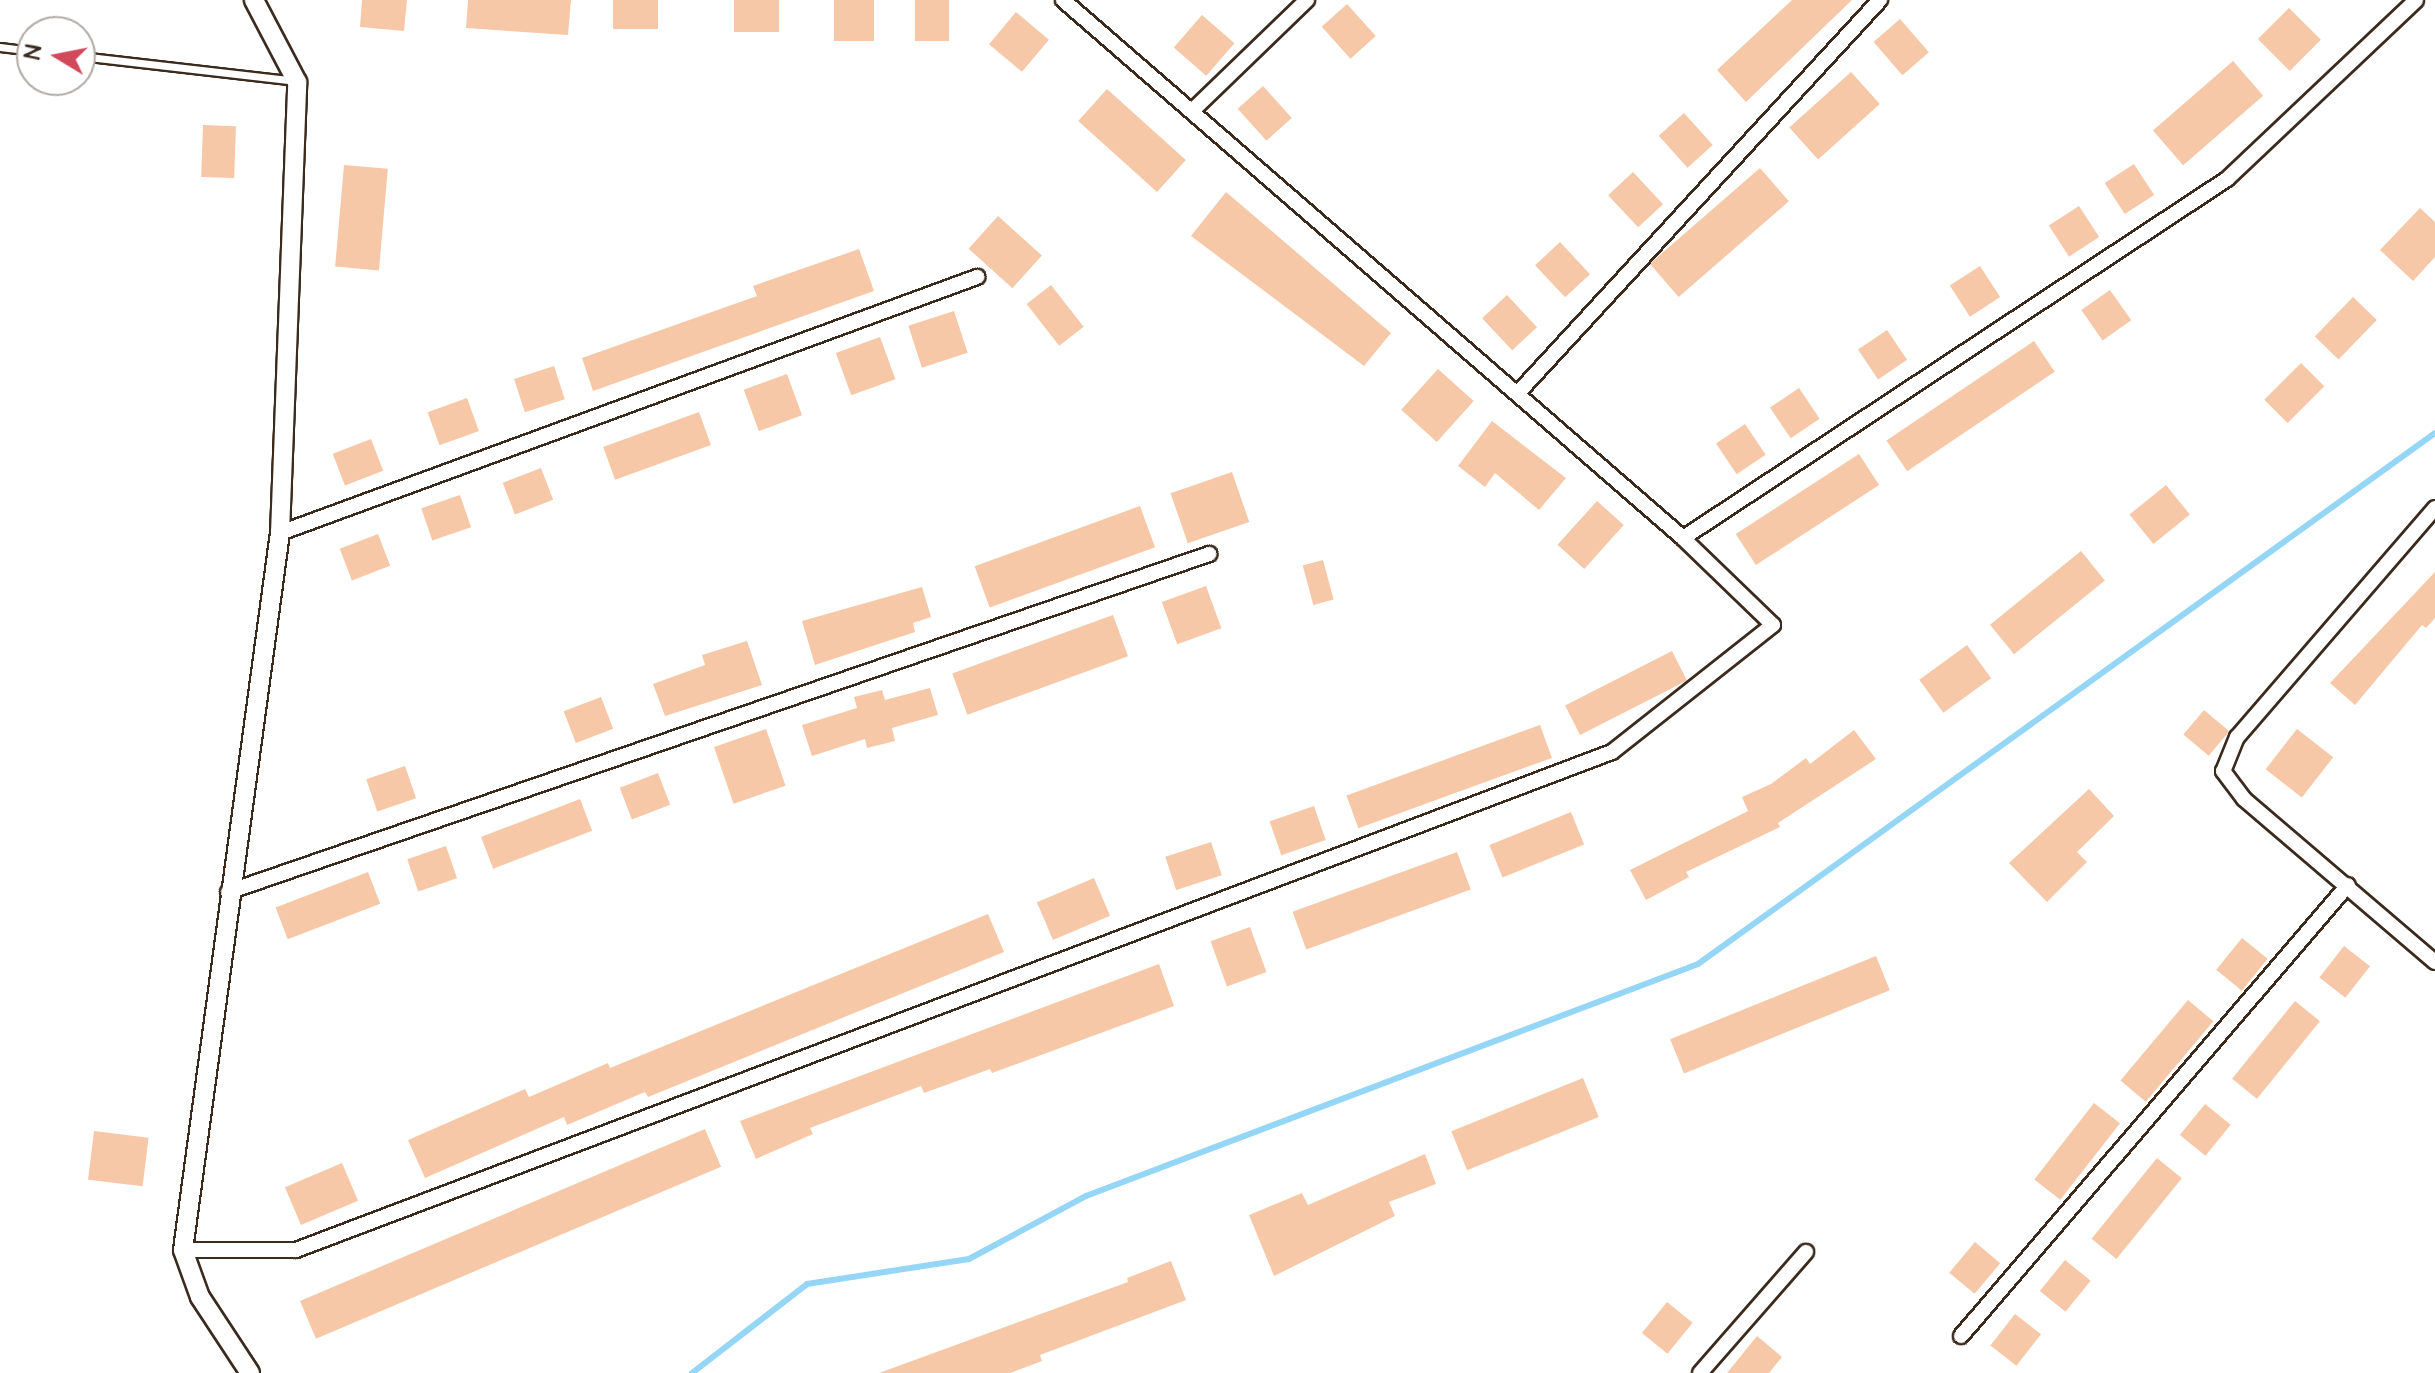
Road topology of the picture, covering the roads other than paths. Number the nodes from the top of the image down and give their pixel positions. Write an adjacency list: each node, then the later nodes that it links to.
1 (254, 0): 7 (street)
2 (1063, 0): 8 (street)
3 (1307, 0): 8 (street)
4 (1880, 0): 10 (street)
5 (2416, 0): 13 (street)
6 (96, 58): 7 (lane)
7 (297, 82): 12 (street)
8 (1192, 111): 10 (street)
9 (977, 277): 12 (street)
10 (1517, 394): 13 (street)
11 (2435, 508): 15 (street)
12 (280, 533): 16 (street)
13 (1683, 538): 18 (street)
14 (1209, 554): 16 (street)
15 (2348, 885): 17 (street); 20 (street)
16 (228, 892): 18 (street)
17 (2435, 962)
18 (183, 1250): 21 (street)
19 (1806, 1252): 22 (street)
20 (1961, 1336)
21 (250, 1373)
22 (1700, 1373)

